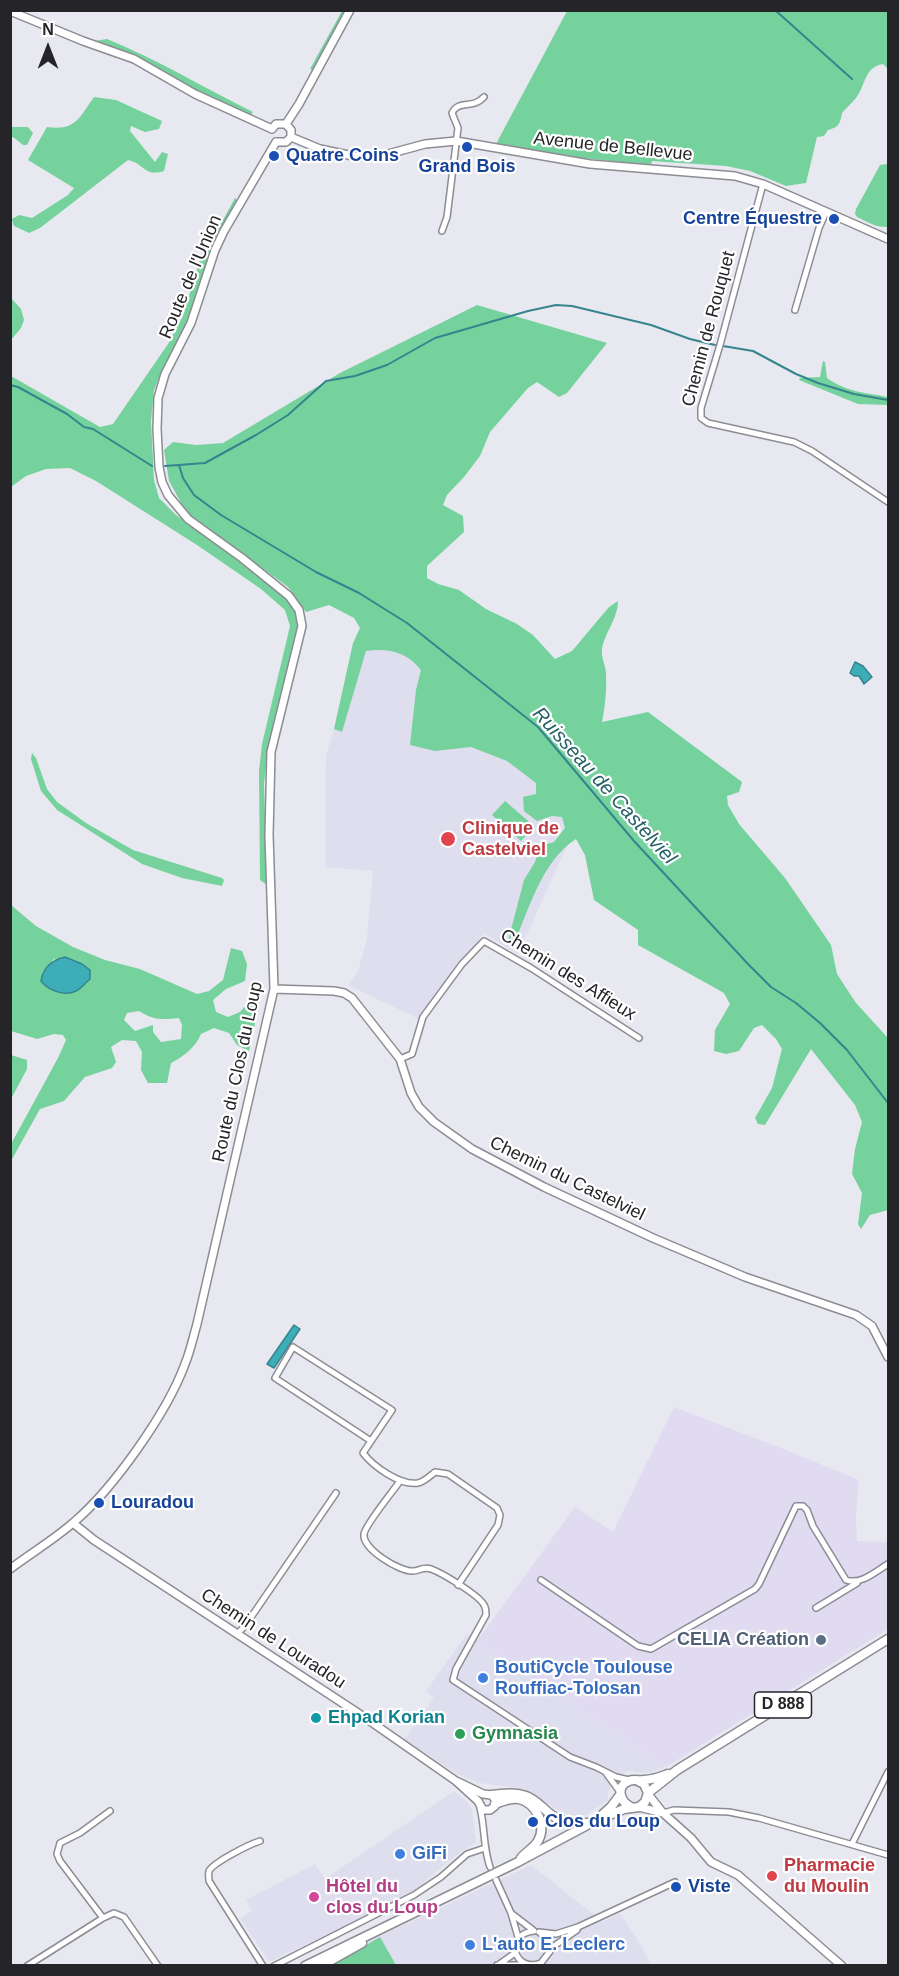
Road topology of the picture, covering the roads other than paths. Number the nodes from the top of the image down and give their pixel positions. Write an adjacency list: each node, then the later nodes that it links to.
1 (350, 10): 4 (street)
2 (10, 11): 5 (street)
3 (484, 98): 7 (street)
4 (286, 124): 5 (street); 6 (street)
5 (272, 129): 8 (street)
6 (291, 137): 7 (street, Avenue de Bellevue); 8 (street)
7 (456, 141): 9 (street, Avenue de Bellevue); 11 (street)
8 (276, 142): 14 (street, Route de l'Union)
9 (763, 184): 10 (street, Avenue de Bellevue); 15 (street, Chemin de Rouquet)
10 (826, 212): 12 (street, Avenue de Bellevue); 13 (street)
11 (442, 231)
12 (888, 239)
13 (795, 310)
14 (159, 467): 16 (street, Route du Clos du Loup)
15 (888, 502)
16 (274, 989): 18 (street, Chemin du Castelviel); 23 (street, Route du Clos du Loup)
17 (639, 1038): 18 (street, Chemin des Affieux)
18 (400, 1059): 19 (street, Chemin du Castelviel)
19 (888, 1357)
20 (371, 1441): 20 (street); 21 (street)
21 (400, 1480): 28 (street); 28 (street)
22 (336, 1493): 30 (street)
23 (73, 1523): 25 (street, Route du Clos du Loup); 30 (street, Chemin de Louradou)
24 (888, 1564): 27 (street)
25 (10, 1569)
26 (541, 1580): 27 (street)
27 (861, 1581): 29 (street)
28 (458, 1585): 33 (street)
29 (816, 1608)
30 (238, 1633): 36 (street, Chemin de Louradou)
31 (888, 1639): 32 (main road, D 888)
32 (677, 1770): 35 (main road, D 888); 39 (main road, D 888)
33 (604, 1772): 35 (street); 38 (street)
34 (888, 1772): 49 (street)
35 (635, 1780): 38 (main road); 39 (main road)
36 (456, 1781): 37 (street); 41 (street)
37 (483, 1794): 40 (street); 41 (street)
38 (620, 1794): 43 (main road); 46 (main road)
39 (648, 1794): 43 (main road); 45 (street)
40 (492, 1795): 42 (street); 46 (main road)
41 (479, 1804): 42 (street); 47 (street)
42 (493, 1807): 47 (street); 52 (main road)
43 (635, 1807): 45 (street); 46 (main road)
44 (110, 1811): 58 (street)
45 (663, 1813): 49 (street); 72 (street)
46 (593, 1822): 52 (main road)
47 (484, 1824): 50 (street)
48 (260, 1841): 66 (street)
49 (852, 1844): 51 (street)
50 (485, 1848): 53 (street); 67 (street)
51 (888, 1855)
52 (518, 1862): 57 (main road)
53 (490, 1867)
54 (496, 1880): 56 (street)
55 (675, 1882): 59 (street)
56 (511, 1913): 60 (street); 61 (street)
57 (406, 1917): 68 (main road); 69 (main road)
58 (103, 1918): 64 (street); 65 (street)
59 (591, 1922): 60 (street); 63 (street)
60 (536, 1932): 61 (street); 63 (street)
61 (519, 1937): 62 (street)
62 (515, 1953): 70 (street); 71 (street)
63 (549, 1953): 71 (street)
64 (27, 1965)
65 (159, 1965)
66 (264, 1965)
67 (274, 1965)
68 (305, 1965)
69 (321, 1965)
70 (496, 1965): 71 (street)
71 (527, 1965)
72 (842, 1965)

